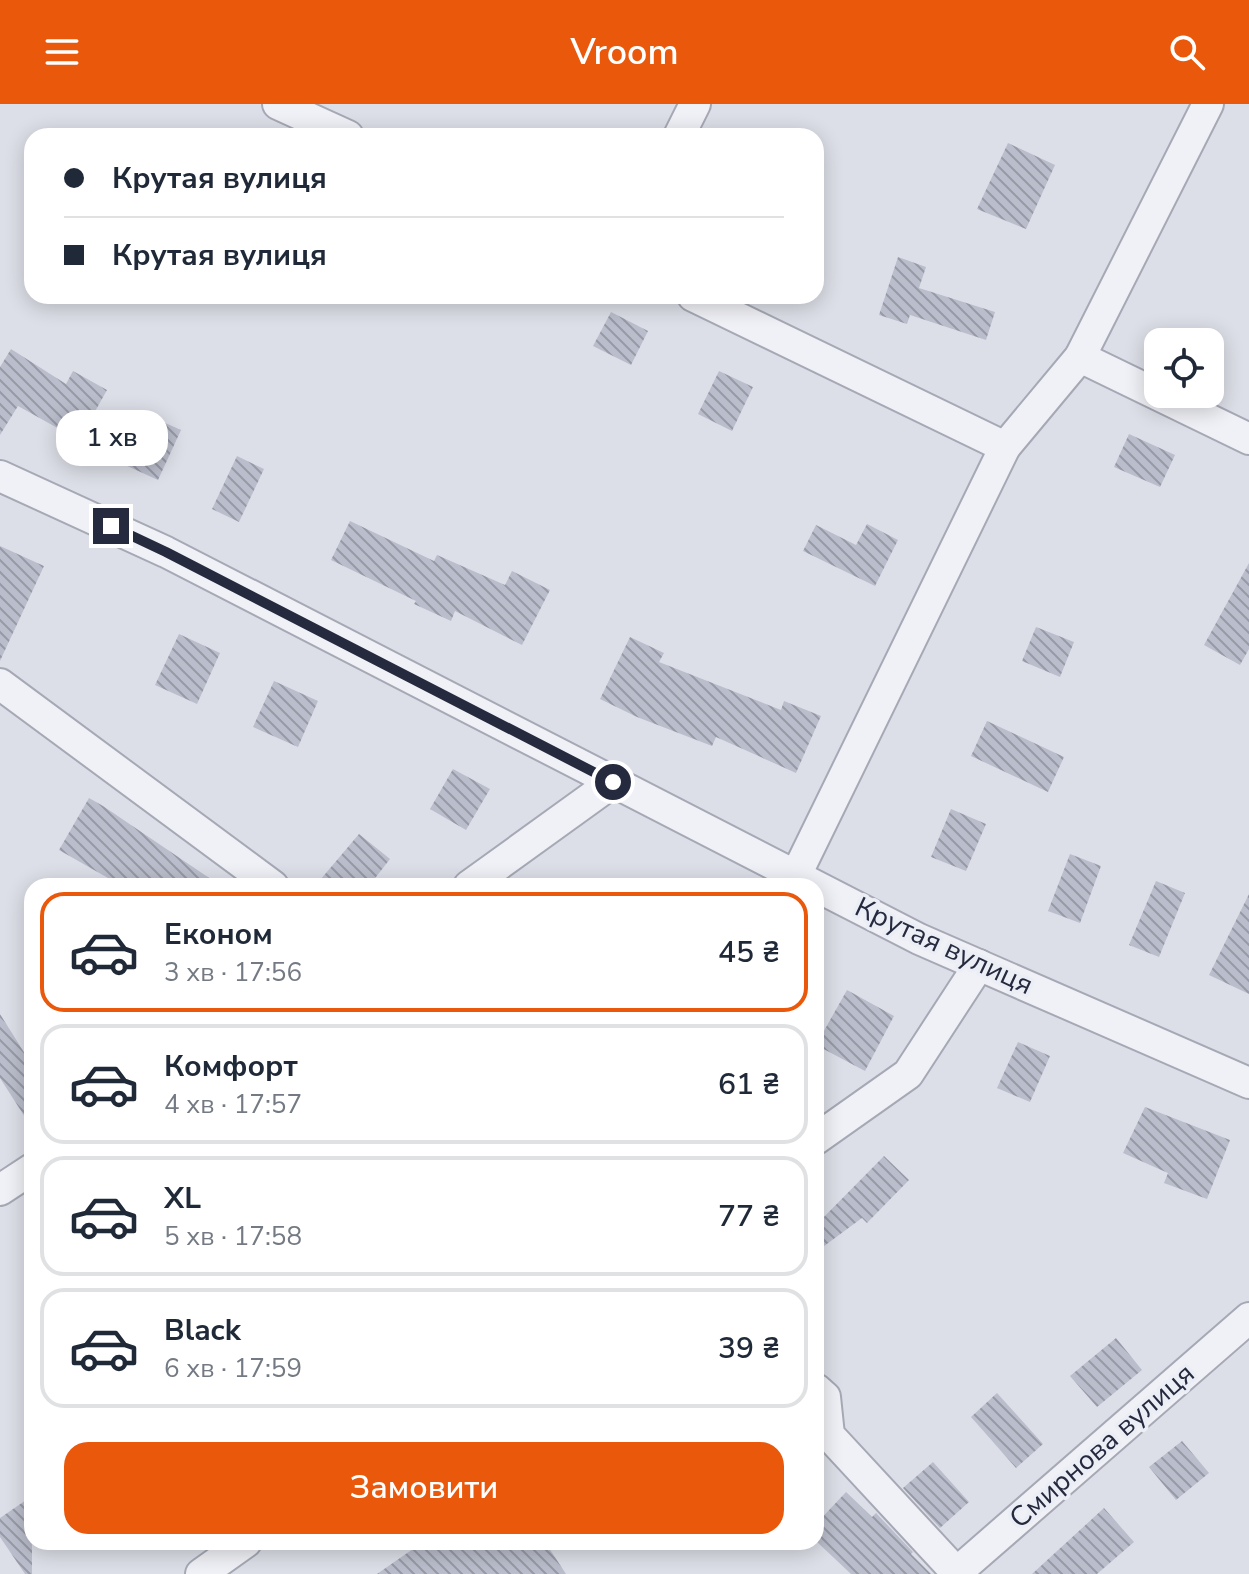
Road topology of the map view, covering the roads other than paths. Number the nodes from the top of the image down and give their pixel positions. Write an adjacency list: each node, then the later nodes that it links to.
1 (278, 104): 4 (street)
2 (695, 104): 5 (street)
3 (1208, 104): 7 (street)
4 (330, 128)
5 (683, 128)
6 (710, 304): 9 (street)
7 (1080, 357): 8 (street); 9 (street)
8 (1249, 439)
9 (1005, 447): 13 (street)
10 (0, 476): 12 (street, Крутая вулиця)
11 (0, 684): 14 (street)
12 (613, 782): 13 (street, Крутая вулиця); 15 (street)
13 (796, 875): 16 (street, Крутая вулиця)
14 (262, 878)
15 (480, 878)
16 (802, 878)
17 (824, 890): 18 (street, Крутая вулиця)
18 (979, 965): 19 (street, Крутая вулиця); 20 (street)
19 (1249, 1083)
20 (824, 1133)
21 (24, 1174): 22 (street)
22 (0, 1190)
23 (1249, 1318): 26 (street, Смирнова вулиця)
24 (824, 1396): 26 (street)
25 (235, 1550): 27 (street)
26 (956, 1573)
27 (201, 1574)

